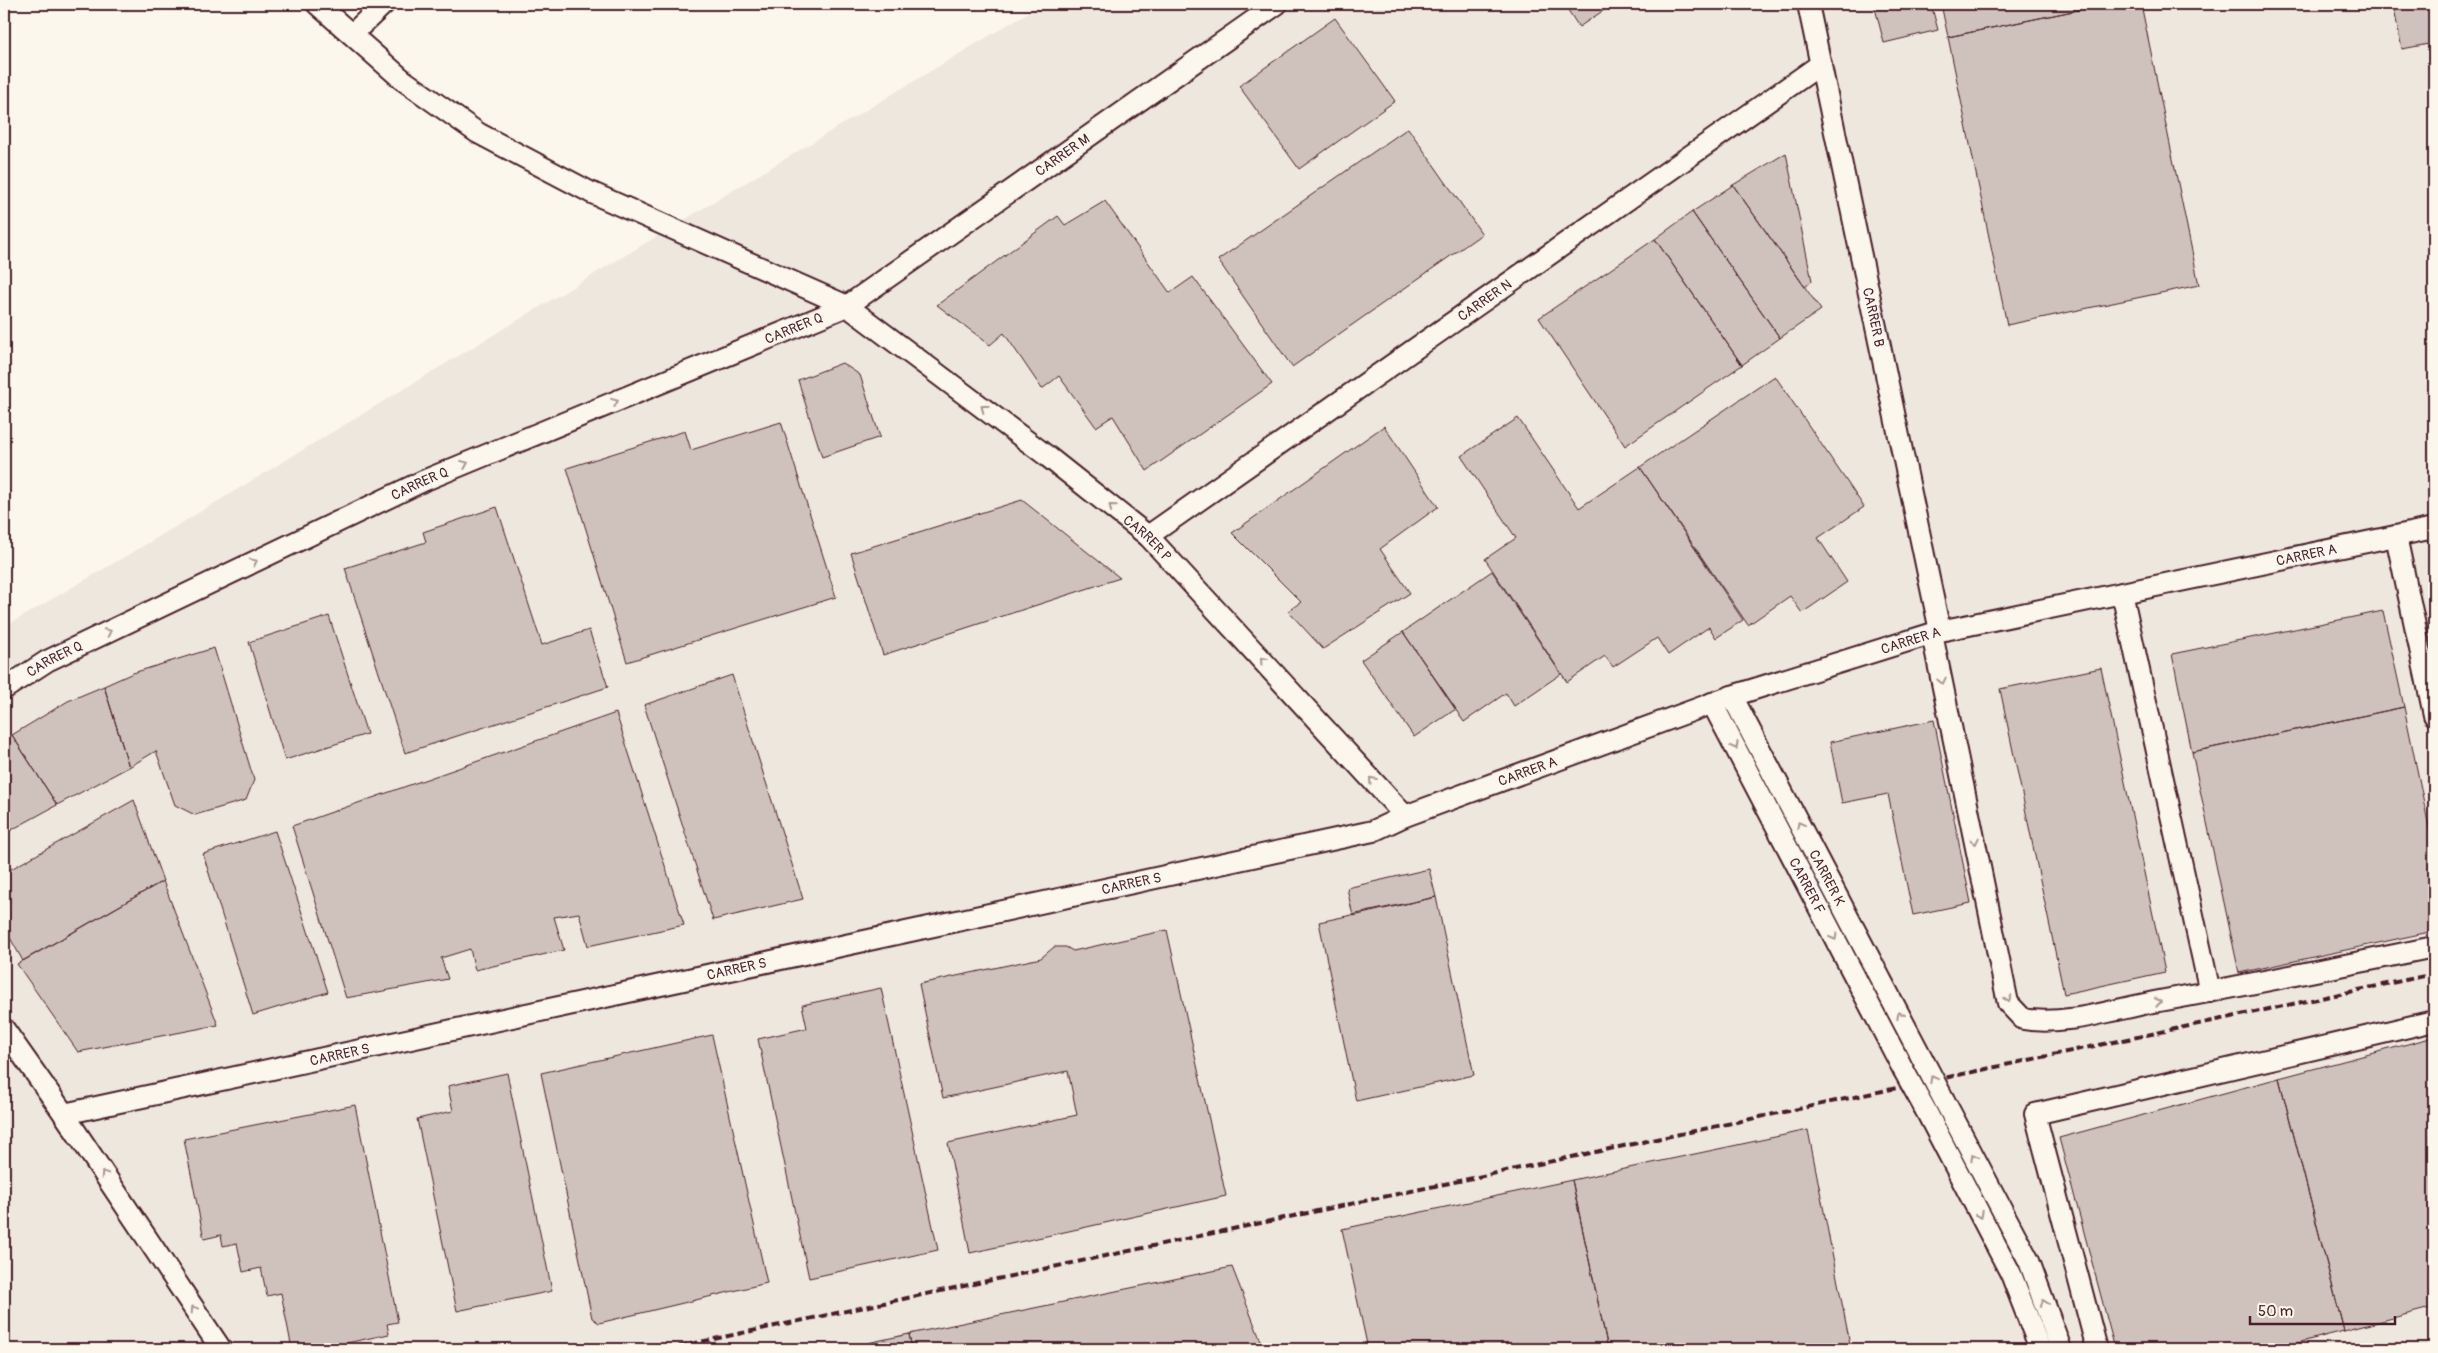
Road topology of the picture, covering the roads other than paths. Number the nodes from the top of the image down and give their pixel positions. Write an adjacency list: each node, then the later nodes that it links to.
1 (317, 4): 5 (street, CARRER P)
2 (384, 4): 5 (street)
3 (1278, 4): 7 (street, CARRER M)
4 (1808, 4): 6 (street, CARRER B)
5 (352, 34): 7 (street, CARRER P)
6 (1821, 64): 9 (street, CARRER N); 12 (street, CARRER B)
7 (847, 306): 9 (street, CARRER P, one-way to 7); 13 (street, CARRER Q, one-way to 7)
8 (2434, 528): 10 (street, CARRER A)
9 (1148, 536): 17 (street, CARRER P, one-way to 9)
10 (2396, 536): 11 (street, CARRER A); 16 (street)
11 (2122, 593): 12 (street, CARRER A); 19 (street)
12 (1936, 632): 14 (street, CARRER A); 19 (street, CARRER B, one-way to 19)
13 (4, 689)
14 (1732, 696): 15 (street, CARRER A); 25 (street, CARRER K, one-way to 14, bridge)
15 (1712, 703): 17 (street, CARRER A); 24 (street, CARRER F, one-way to 24, bridge)
16 (2434, 715)
17 (1405, 816): 22 (street, CARRER S)
18 (2434, 947): 19 (street, CARRER B)
19 (2210, 992)
20 (2434, 1021): 26 (street)
21 (4, 1029): 22 (street)
22 (64, 1114): 23 (street, one-way to 22)
23 (221, 1349)
24 (2040, 1349)
25 (2061, 1349)
26 (2097, 1349)

